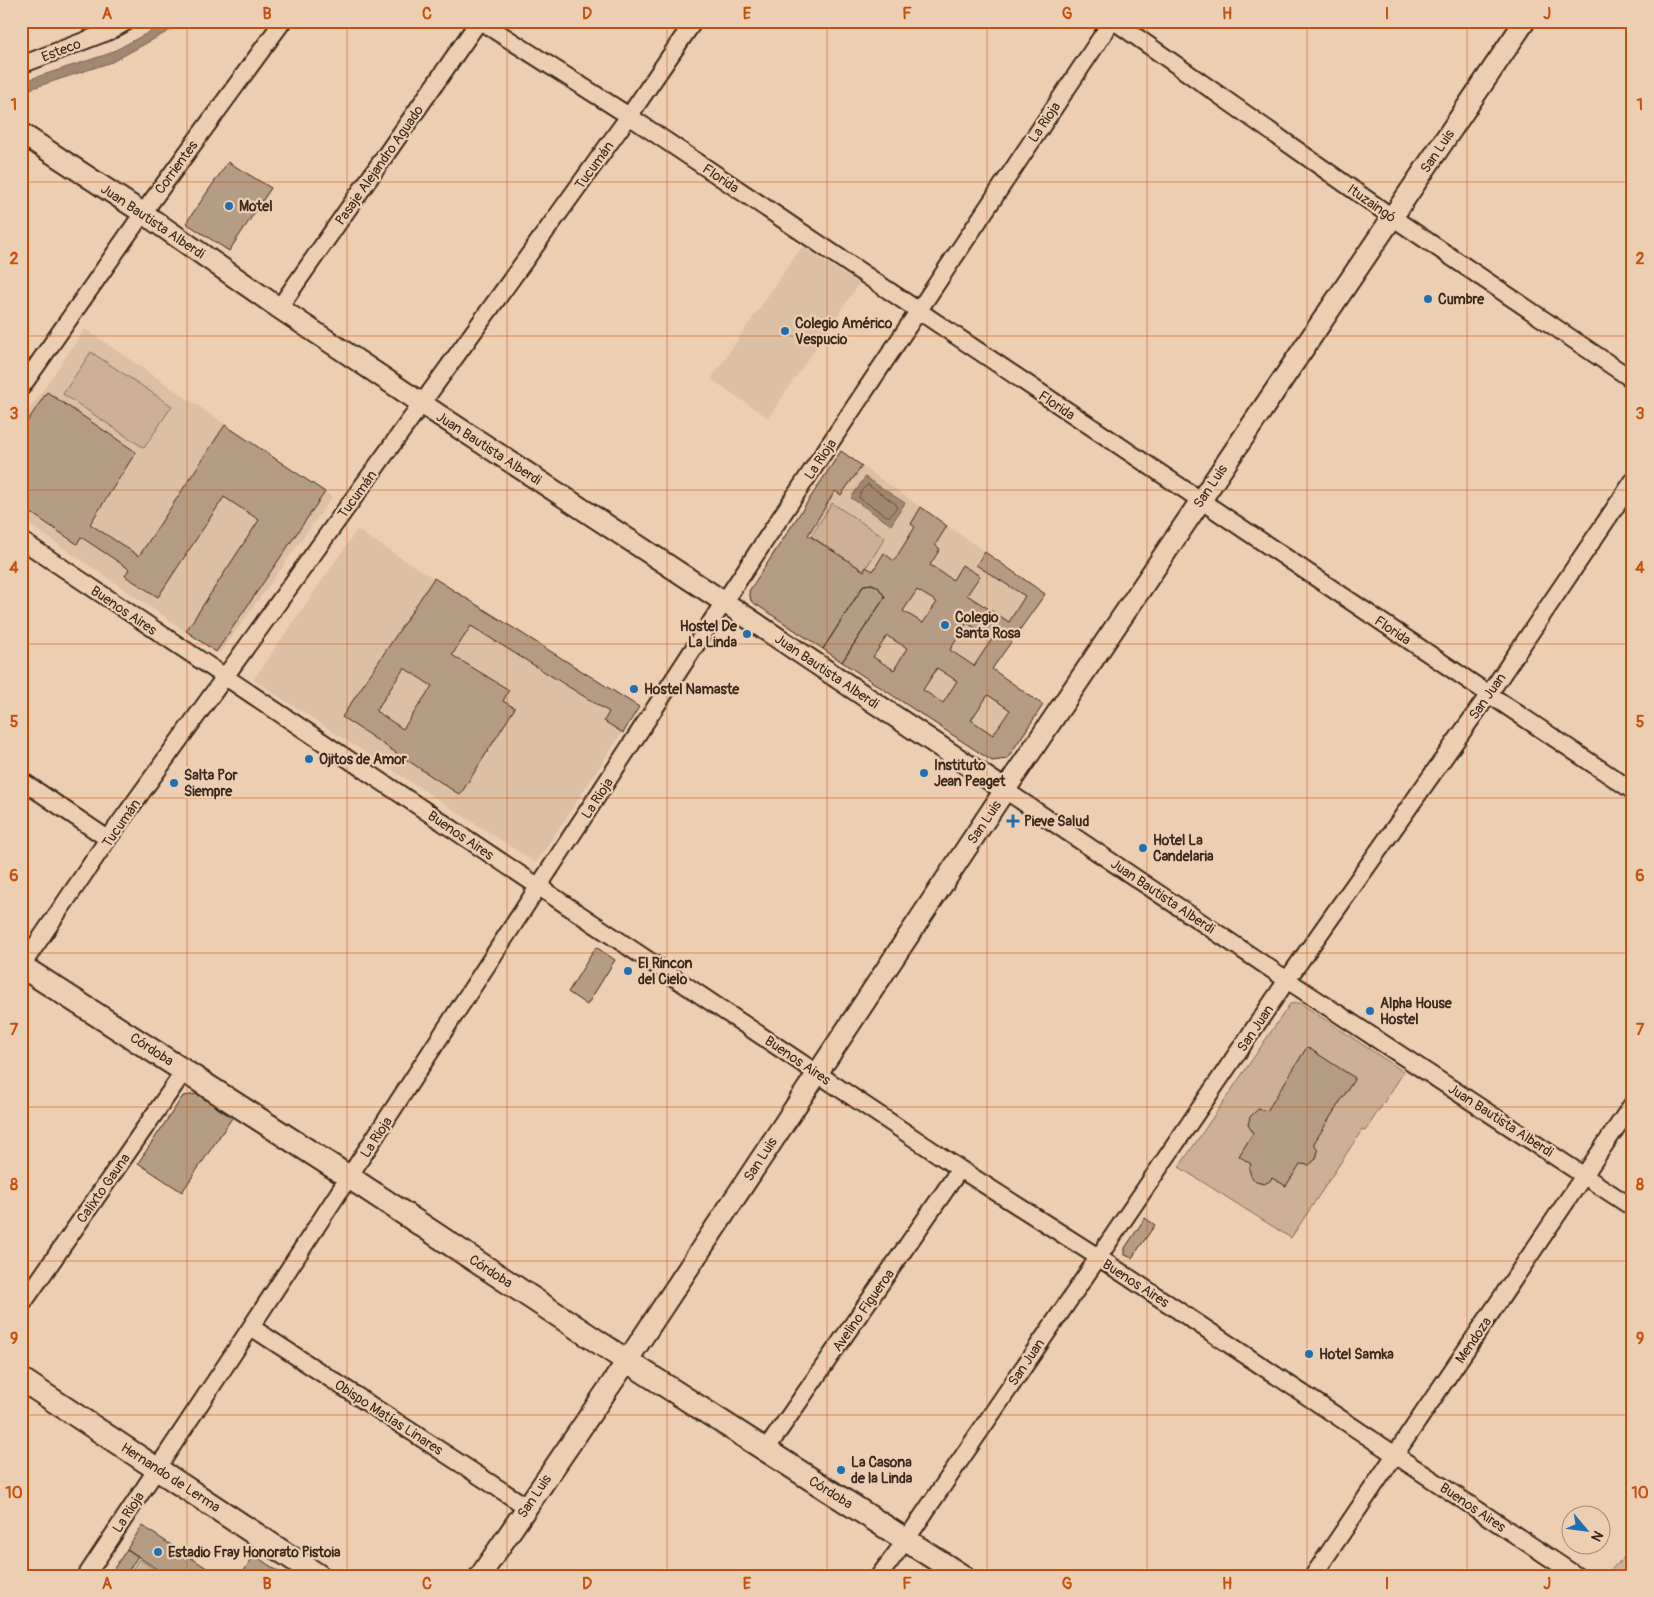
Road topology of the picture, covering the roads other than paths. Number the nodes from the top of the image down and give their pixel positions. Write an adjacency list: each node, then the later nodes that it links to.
1 (128, 21): 7 (street, Esteco)
2 (283, 21): 10 (street, Corrientes)
3 (479, 21): 8 (street, Florida); 12 (street, Pasaje Alejandro Aguado)
4 (694, 21): 8 (street, Tucumán)
5 (1113, 21): 11 (street, Ituzaingó); 13 (street, La Rioja)
6 (1525, 21): 11 (street, San Luis)
7 (21, 65)
8 (629, 116): 13 (street, Florida); 16 (street, Tucumán)
9 (21, 133): 10 (street, Juan Bautista Alberdi)
10 (143, 213): 12 (street, Juan Bautista Alberdi); 15 (street, Corrientes)
11 (1392, 217): 14 (street, Ituzaingó); 18 (street, San Luis)
12 (279, 308): 16 (street, Juan Bautista Alberdi)
13 (919, 311): 18 (street, Florida); 20 (street, La Rioja)
14 (1633, 380)
15 (21, 388)
16 (422, 404): 20 (street, Juan Bautista Alberdi); 21 (street, Tucumán)
17 (1633, 481): 22 (street, San Juan)
18 (1200, 501): 22 (street, Florida); 24 (street, San Luis)
19 (21, 540): 21 (street, Buenos Aires)
20 (724, 602): 24 (street, Juan Bautista Alberdi); 27 (street, La Rioja)
21 (224, 678): 26 (street, Tucumán); 27 (street, Buenos Aires)
22 (1489, 694): 25 (street, Florida); 29 (street, San Juan)
23 (21, 780): 26 (street)
24 (1005, 790): 29 (street, Juan Bautista Alberdi); 31 (street, San Luis)
25 (1633, 791)
26 (108, 840): 28 (street, Tucumán)
27 (539, 888): 31 (street, Buenos Aires); 35 (street, La Rioja)
28 (21, 966): 30 (main road, Córdoba)
29 (1288, 980): 34 (street, Juan Bautista Alberdi); 37 (street, San Juan)
30 (185, 1070): 35 (main road, Córdoba); 38 (street, Calixto Gauna)
31 (817, 1072): 33 (street, Buenos Aires); 40 (street, San Luis)
32 (1633, 1103): 34 (street, Mendoza)
33 (960, 1169): 37 (street, Buenos Aires); 42 (street, Avelino Figueroa)
34 (1585, 1176): 36 (street, Juan Bautista Alberdi); 43 (street, Mendoza)
35 (349, 1177): 39 (street, La Rioja); 40 (main road, Córdoba)
36 (1633, 1208)
37 (1098, 1257): 43 (street, Buenos Aires); 46 (street, San Juan)
38 (21, 1306)
39 (251, 1327): 44 (street, La Rioja); 45 (street, Obispo Matías Linares)
40 (627, 1361): 42 (main road, Córdoba); 45 (street, San Luis)
41 (21, 1379): 44 (main road, Hernando de Lerma)
42 (765, 1451): 46 (main road, Córdoba)
43 (1396, 1454): 52 (street, Mendoza); 53 (street, Buenos Aires)
44 (157, 1468): 47 (street, La Rioja); 48 (main road, Hernando de Lerma)
45 (527, 1507): 49 (street, San Luis)
46 (906, 1540): 50 (street, San Juan); 51 (main road, Córdoba)
47 (86, 1576)
48 (319, 1576)
49 (480, 1576)
50 (879, 1576)
51 (962, 1576)
52 (1313, 1576)
53 (1577, 1576)

